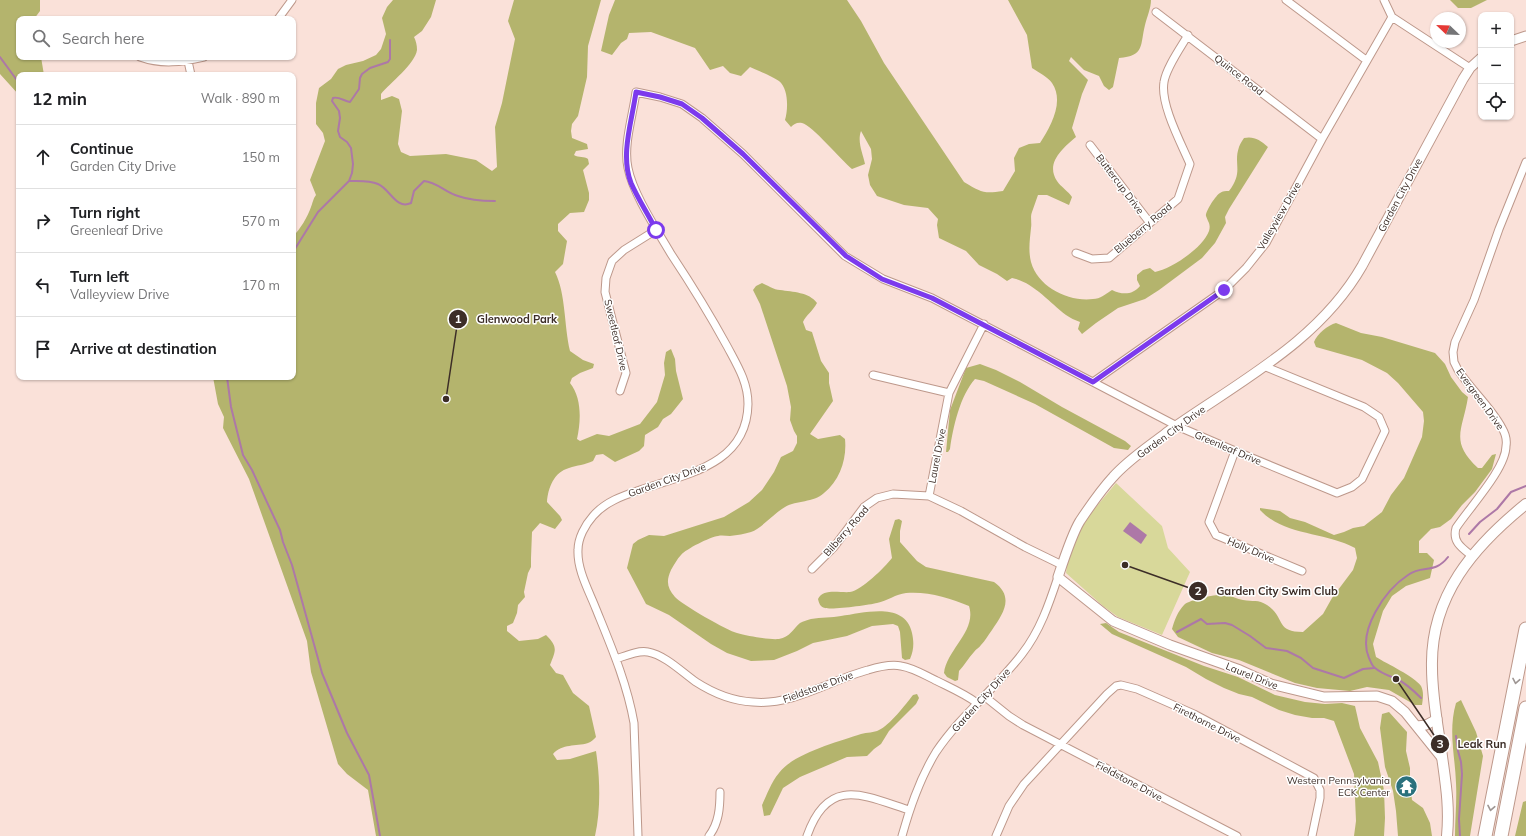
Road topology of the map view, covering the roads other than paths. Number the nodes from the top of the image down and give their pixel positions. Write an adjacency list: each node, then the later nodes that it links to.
1 (292, 0): 5 (street)
2 (1286, 0): 12 (street)
3 (1384, 0): 6 (street)
4 (1156, 12): 7 (street, Quince Road)
5 (280, 16)
6 (1392, 17): 12 (street, Valleyview Drive); 15 (street)
7 (1188, 35): 18 (street, Quince Road); 21 (street, Blueberry Road)
8 (1526, 36): 9 (street)
9 (1514, 40)
10 (156, 60): 13 (street)
11 (192, 60): 13 (street)
12 (1366, 60): 18 (street, Valleyview Drive)
13 (188, 61): 16 (street)
14 (1478, 61): 15 (street, Garden City Drive)
15 (1470, 68): 25 (street, Garden City Drive)
16 (190, 72)
17 (636, 92): 22 (street, Garden City Drive); 24 (street, Greenleaf Drive)
18 (1322, 139): 27 (street, Valleyview Drive)
19 (1090, 145): 21 (street, Buttercup Drive)
20 (1526, 162): 34 (street, Evergreen Drive)
21 (1150, 223): 23 (street, Blueberry Road)
22 (656, 230): 28 (street, Sweetleaf Drive); 40 (street, Garden City Drive)
23 (1076, 253)
24 (984, 324): 27 (street, Greenleaf Drive); 29 (street, Laurel Drive)
25 (1266, 367): 30 (street, Garden City Drive); 31 (street, Greenleaf Drive)
26 (873, 375): 29 (street)
27 (1093, 382): 30 (street, Greenleaf Drive)
28 (620, 391)
29 (949, 393): 32 (street, Laurel Drive)
30 (1177, 426): 31 (street, Greenleaf Drive); 35 (street, Garden City Drive)
31 (1235, 451): 37 (street, Holly Drive)
32 (929, 496): 35 (street, Laurel Drive); 36 (street, Bilberry Road)
33 (1526, 504): 34 (main road)
34 (1472, 556): 44 (main road)
35 (1062, 565): 38 (street, Garden City Drive)
36 (812, 569)
37 (1302, 572)
38 (1058, 577): 41 (street, Garden City Drive); 45 (street, Laurel Drive)
39 (1526, 629): 58 (highway, one-way to 58)
40 (616, 658): 42 (street, Fieldstone Drive); 50 (street, Garden City Drive)
41 (984, 696): 42 (street, Garden City Drive); 46 (street, Fieldstone Drive)
42 (977, 703): 49 (street, Garden City Drive)
43 (1526, 708): 59 (highway)
44 (1437, 719): 45 (street); 47 (main road)
45 (1416, 726): 47 (street, Laurel Drive)
46 (1060, 745): 54 (street, Firethorne Drive); 55 (street, Fieldstone Drive); 56 (street, Firethorne Drive)
47 (1442, 758): 57 (main road)
48 (720, 792): 51 (street)
49 (909, 810): 52 (street); 53 (street, Garden City Drive)
50 (638, 836)
51 (709, 836)
52 (807, 836)
53 (902, 836)
54 (996, 836)
55 (1237, 836)
56 (1312, 836)
57 (1447, 836)
58 (1486, 836)
59 (1501, 836)

